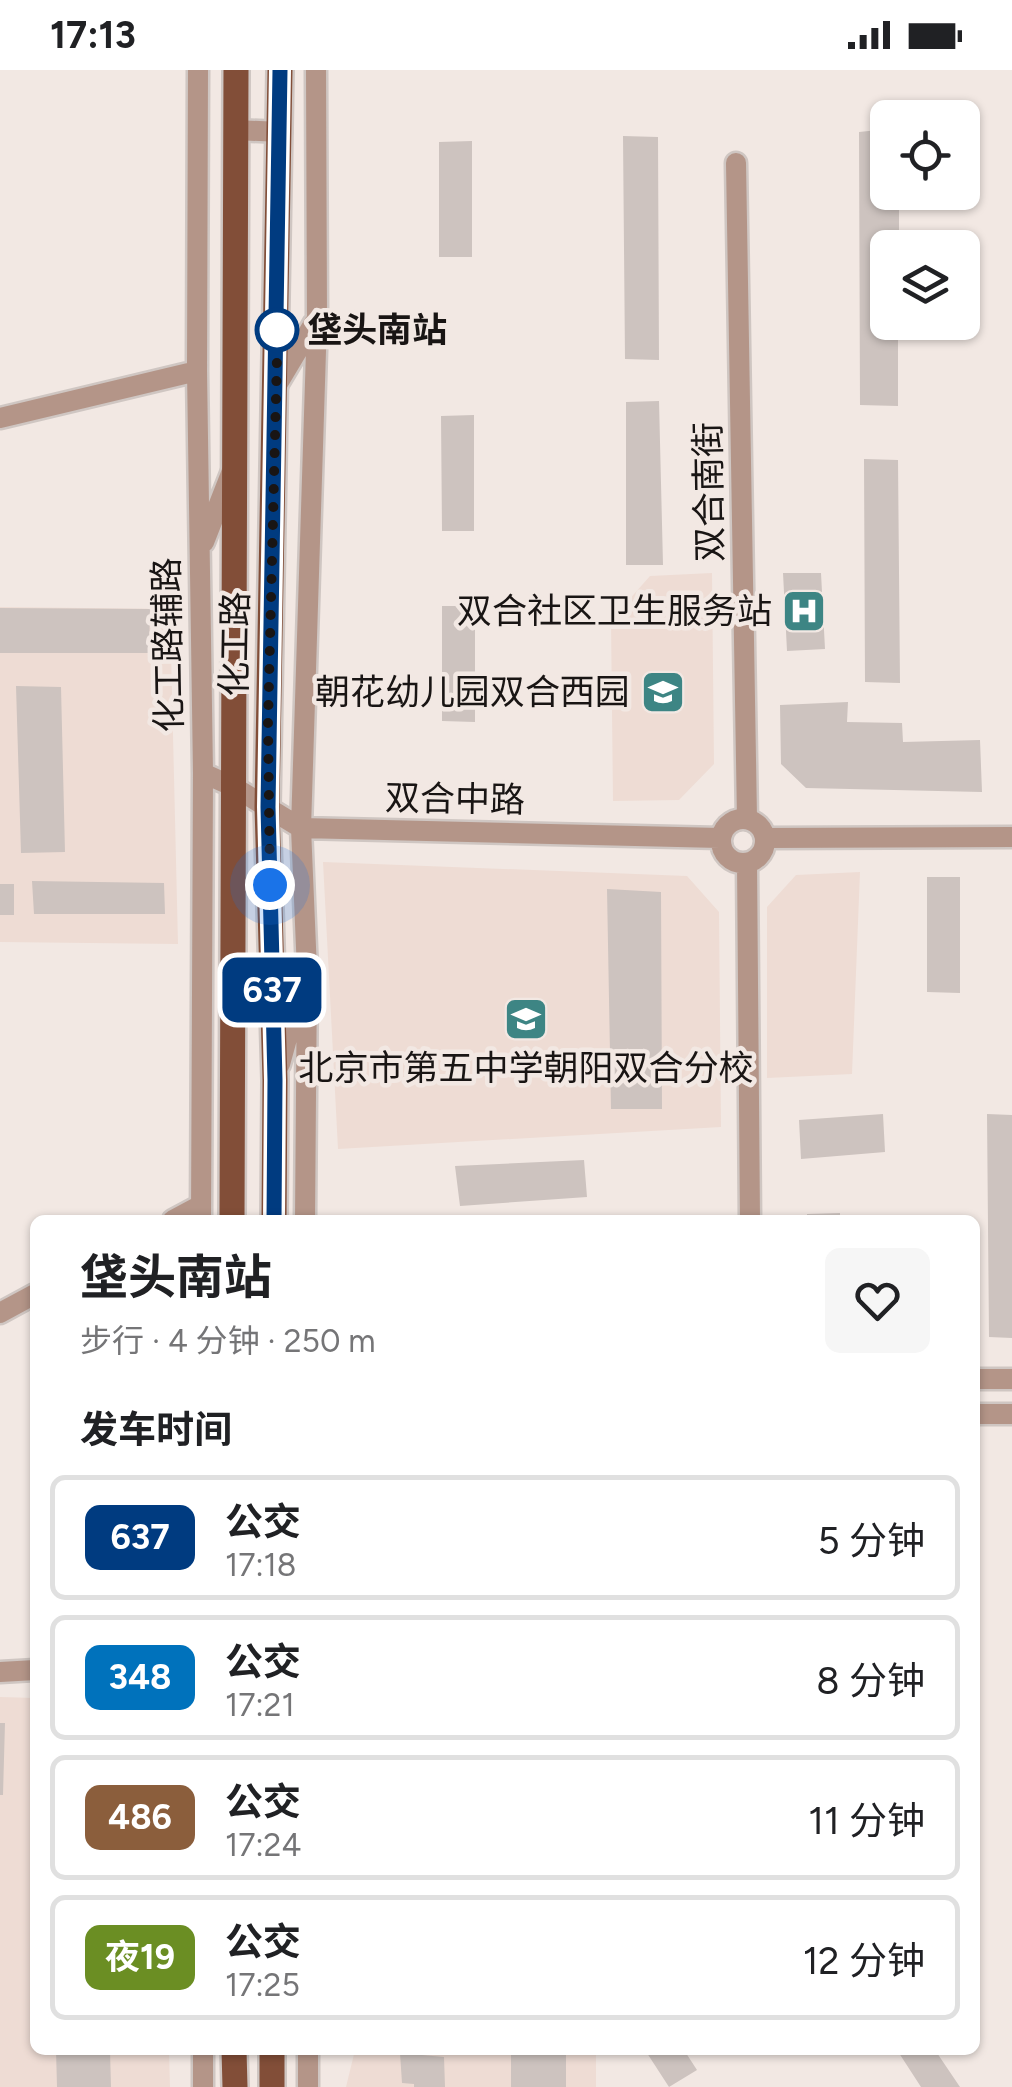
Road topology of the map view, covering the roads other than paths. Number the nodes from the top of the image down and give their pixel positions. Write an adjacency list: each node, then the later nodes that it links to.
1 (198, 70): 9 (street, 化工路辅路)
2 (236, 70): 5 (main road, 化工路)
3 (280, 70): 6 (main road, 化工路)
4 (316, 70): 8 (street)
5 (236, 130): 6 (street); 12 (main road, 化工路)
6 (281, 132): 10 (main road, 化工路)
7 (736, 163): 17 (street, 双合南街)
8 (316, 319): 10 (street); 18 (street)
9 (198, 371): 11 (street); 13 (street, 化工路辅路)
10 (276, 385): 16 (main road, 化工路)
11 (0, 418)
12 (234, 464): 13 (street); 15 (main road, 化工路)
13 (200, 554): 14 (street, 化工路辅路)
14 (203, 773): 15 (street); 25 (street, 化工路辅路)
15 (234, 787): 16 (street); 26 (main road, 化工路)
16 (268, 807): 18 (street); 24 (main road, 化工路)
17 (746, 819): 20 (street); 21 (street)
18 (301, 828): 20 (street, 双合中路); 23 (street)
19 (1012, 837): 21 (street)
20 (720, 838): 22 (street)
21 (765, 838): 22 (street)
22 (747, 863): 29 (street)
23 (306, 970): 24 (street); 28 (street)
24 (275, 1080): 27 (main road, 化工路)
25 (201, 1212)
26 (232, 1215)
27 (274, 1215)
28 (305, 1215)
29 (750, 1215)
30 (30, 1297): 31 (street)
31 (0, 1313)
32 (980, 1379): 33 (street)
33 (1012, 1380)
34 (980, 1414): 35 (street)
35 (1012, 1414)
36 (30, 1670): 37 (street)
37 (0, 1672)
38 (203, 2055): 42 (street)
39 (234, 2055): 43 (main road)
40 (272, 2055): 44 (main road)
41 (308, 2055): 45 (street)
42 (203, 2087)
43 (234, 2087)
44 (272, 2087)
45 (308, 2087)

